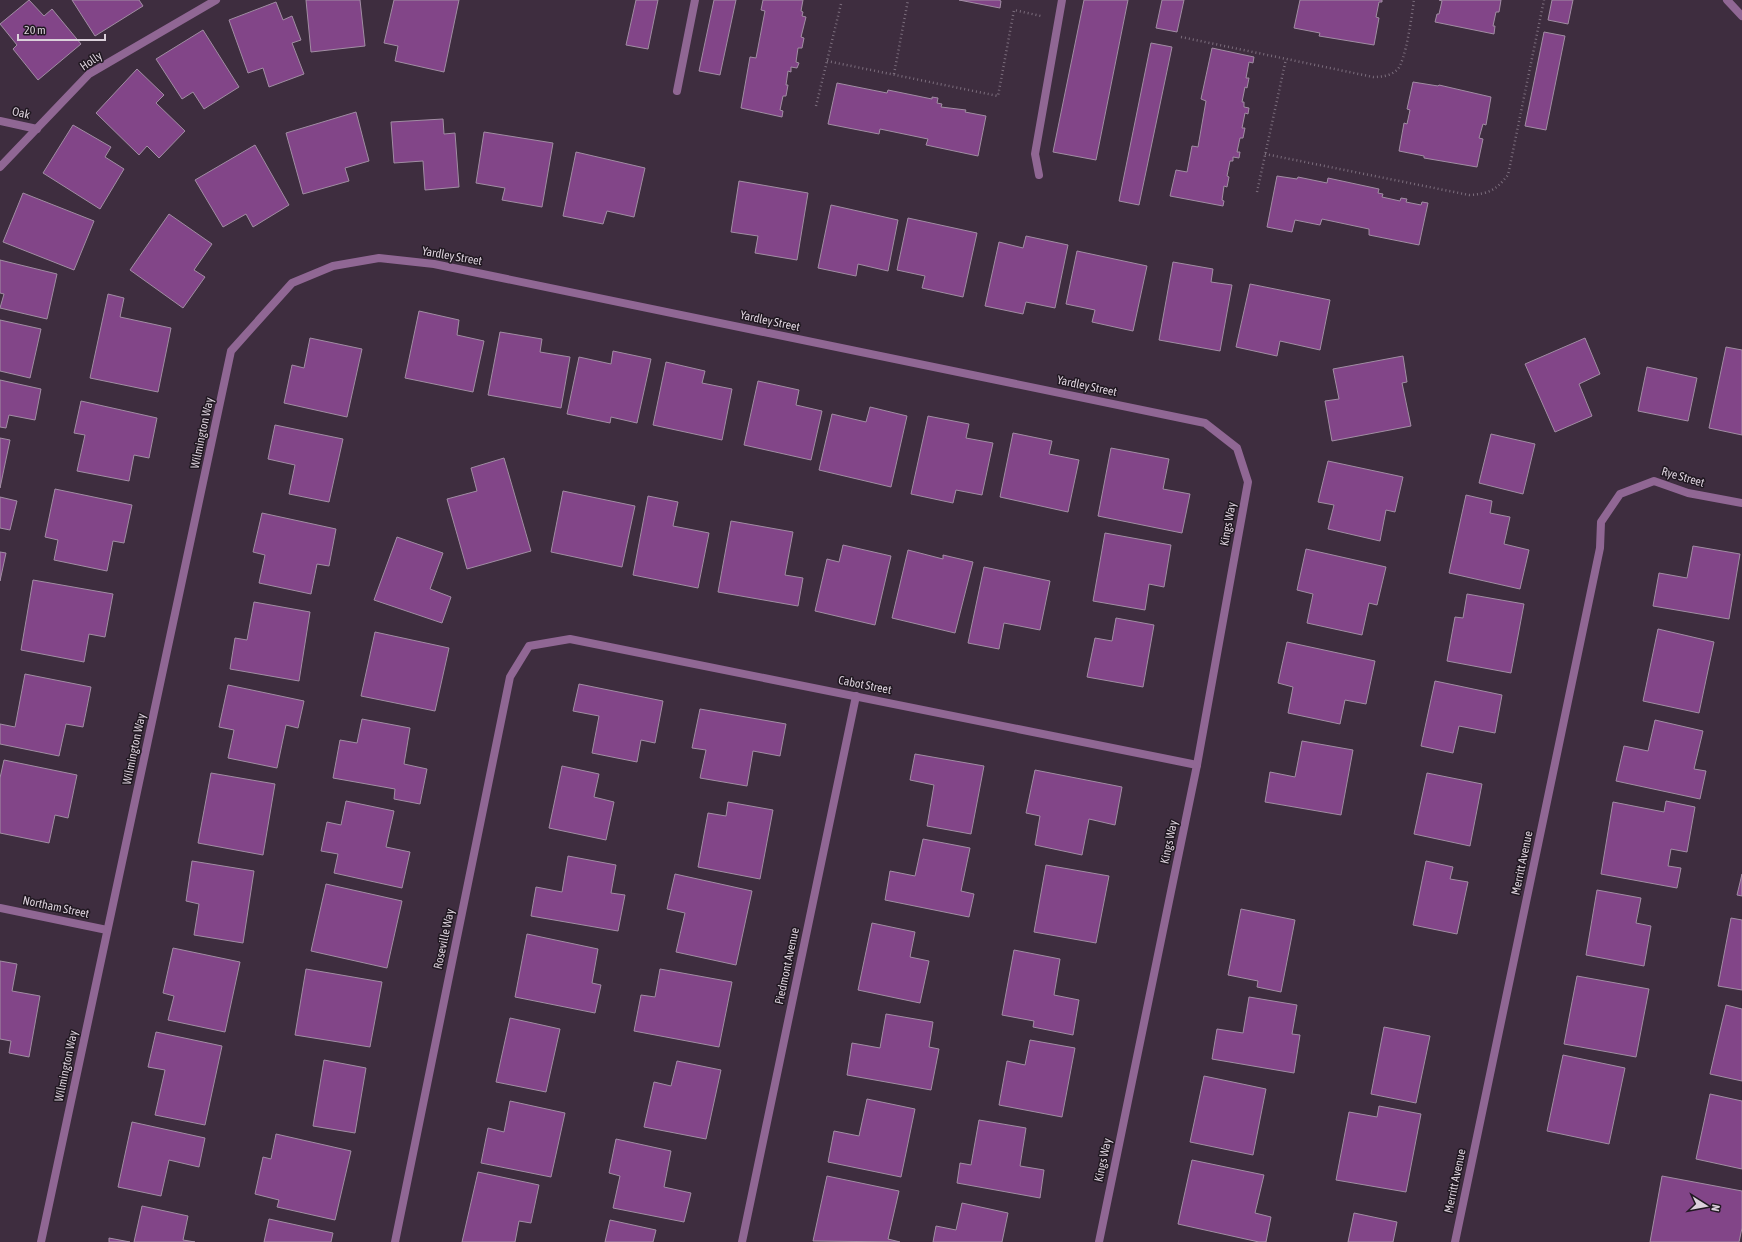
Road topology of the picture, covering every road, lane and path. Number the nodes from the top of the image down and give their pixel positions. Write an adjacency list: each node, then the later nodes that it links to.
1 (216, 0): 18 (street, Holly)
2 (695, 0): 15 (street)
3 (908, 0): 14 (path)
4 (1062, 0): 21 (street)
5 (1414, 0): 12 (path)
6 (1544, 0): 19 (path)
7 (1727, 0): 10 (street)
8 (841, 4): 13 (path)
9 (1044, 11): 14 (path)
10 (1742, 16)
11 (1181, 37): 12 (path)
12 (1286, 59): 19 (path)
13 (827, 61): 14 (path); 16 (path)
14 (894, 74)
15 (677, 91)
16 (816, 106)
17 (0, 121): 18 (street, Oak)
18 (37, 129): 20 (street, Holly)
19 (1265, 154): 22 (path)
20 (0, 167)
21 (1039, 174)
22 (1257, 192)
23 (292, 283): 24 (street, Yardley Street); 31 (street, Wilmington Way)
24 (1237, 448): 29 (street, Kings Way)
25 (1620, 494): 26 (street, Rye Street); 36 (street, Merritt Avenue)
26 (1742, 504)
27 (529, 646): 28 (street, Cabot Street); 33 (street, Roseville Way)
28 (856, 696): 29 (street, Cabot Street); 34 (street, Piedmont Avenue)
29 (1197, 765): 35 (street, Kings Way)
30 (0, 908): 31 (street, Northam Street)
31 (107, 930): 32 (street, Wilmington Way)
32 (41, 1242)
33 (395, 1242)
34 (742, 1242)
35 (1098, 1242)
36 (1455, 1242)

